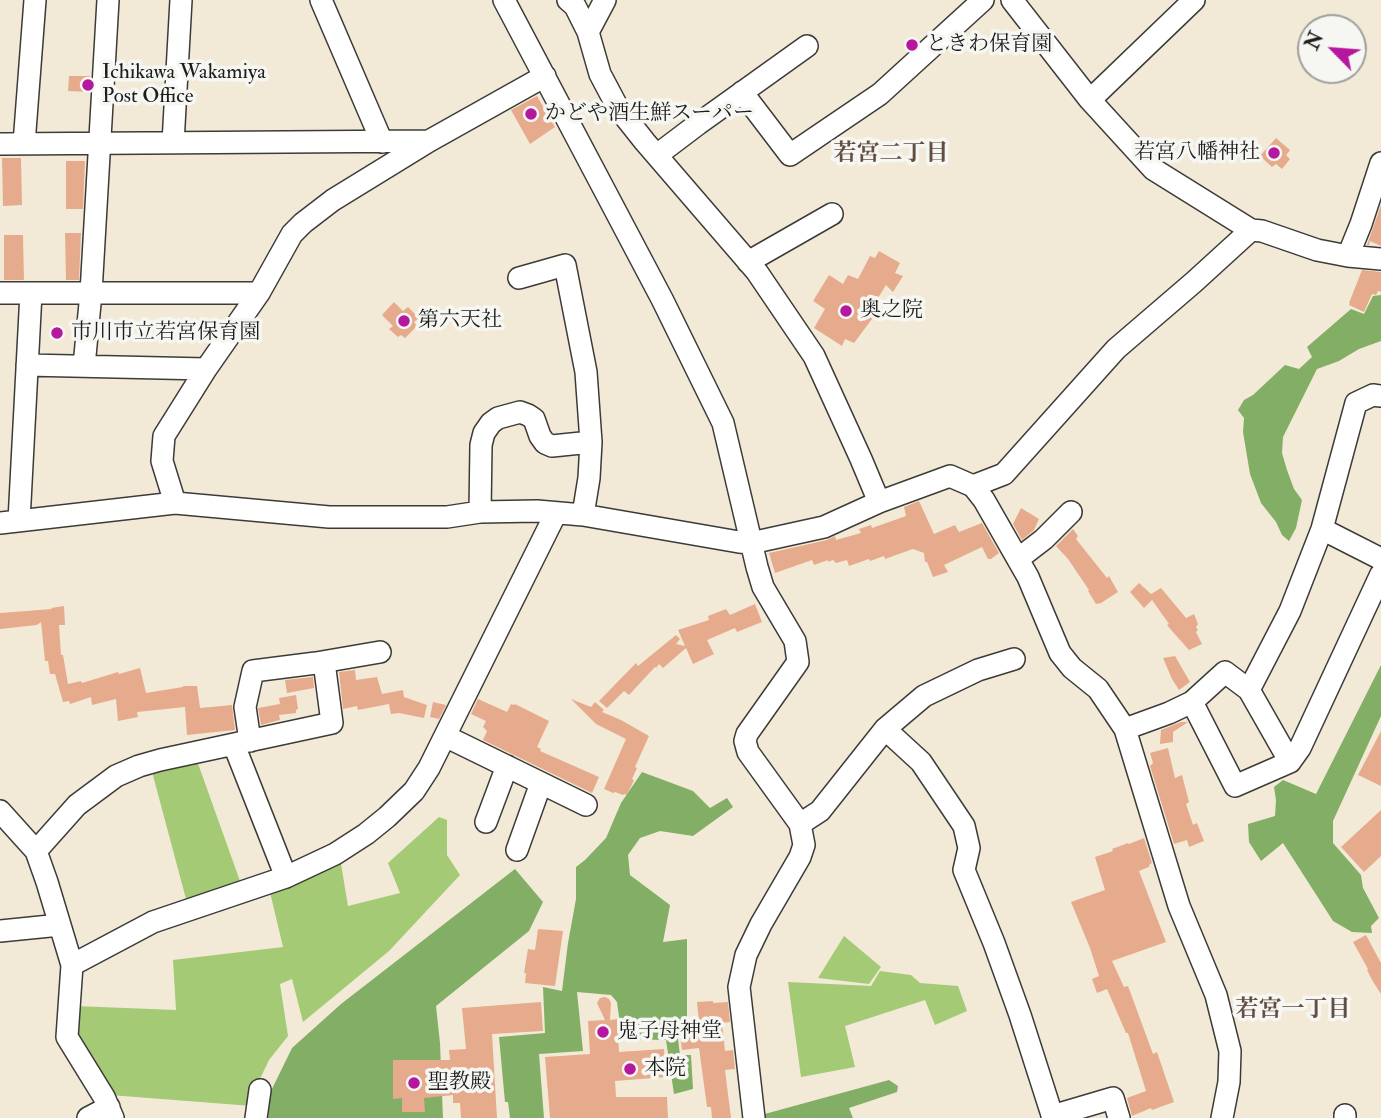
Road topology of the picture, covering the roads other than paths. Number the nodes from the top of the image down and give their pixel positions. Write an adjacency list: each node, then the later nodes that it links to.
1 (35, 0): 20 (street)
2 (108, 0): 21 (street)
3 (181, 0): 18 (street)
4 (321, 0): 17 (street)
5 (505, 0): 13 (street)
6 (568, 0): 11 (street)
7 (606, 0): 11 (street)
8 (983, 0): 14 (street)
9 (1012, 0): 15 (street)
10 (1194, 0): 15 (street)
11 (588, 32): 22 (street)
12 (807, 46): 14 (street)
13 (545, 76): 16 (street); 48 (street)
14 (742, 92): 22 (street)
15 (1090, 100): 25 (street)
16 (429, 141): 17 (street); 33 (street)
17 (382, 142): 18 (street)
18 (173, 143): 21 (street)
19 (0, 144): 20 (street)
20 (24, 144): 21 (street)
21 (99, 144): 32 (street)
22 (657, 155): 28 (street)
23 (1381, 163): 26 (street)
24 (832, 214): 28 (street)
25 (1251, 230): 26 (street); 39 (street)
26 (1348, 256): 27 (street)
27 (1381, 259)
28 (748, 262): 40 (street)
29 (519, 278): 38 (street)
30 (0, 293): 31 (street)
31 (31, 293): 32 (street); 34 (street)
32 (91, 293): 33 (street); 35 (street)
33 (259, 293): 36 (street)
34 (27, 365): 35 (street); 46 (street)
35 (84, 366): 36 (street)
36 (206, 369): 41 (street)
37 (1381, 396): 47 (street)
38 (592, 442): 42 (street); 45 (street)
39 (973, 486): 40 (street); 49 (street)
40 (879, 502): 48 (street)
41 (175, 503): 42 (street); 46 (street)
42 (480, 512): 44 (street)
43 (1071, 512): 49 (street)
44 (556, 513): 45 (street); 59 (street)
45 (583, 515): 48 (street)
46 (10, 522)
47 (1322, 529): 50 (street); 55 (street)
48 (751, 543): 67 (street)
49 (1018, 559): 58 (street)
50 (1381, 559)
51 (1381, 574): 61 (street)
52 (380, 652): 54 (street)
53 (1014, 659): 57 (street)
54 (324, 662): 60 (street); 60 (street)
55 (1249, 690): 56 (street); 61 (street)
56 (1192, 702): 58 (street); 61 (street)
57 (885, 729): 67 (street); 76 (street)
58 (1125, 729): 81 (street)
59 (445, 737): 62 (street); 70 (street)
60 (242, 743): 68 (street); 70 (street)
61 (1290, 762)
62 (507, 766): 63 (street); 66 (street)
63 (541, 783): 64 (street); 69 (street)
64 (586, 805)
65 (0, 811): 68 (street)
66 (486, 822)
67 (800, 824): 79 (street)
68 (36, 850): 71 (street)
69 (517, 850)
70 (286, 877): 73 (street)
71 (60, 925): 72 (street); 73 (street)
72 (0, 931)
73 (72, 965): 75 (street)
74 (260, 1090): 78 (street)
75 (111, 1113): 77 (street)
76 (1052, 1117): 80 (street)
77 (88, 1118)
78 (256, 1118)
79 (754, 1118)
80 (1119, 1118)
81 (1222, 1118)

